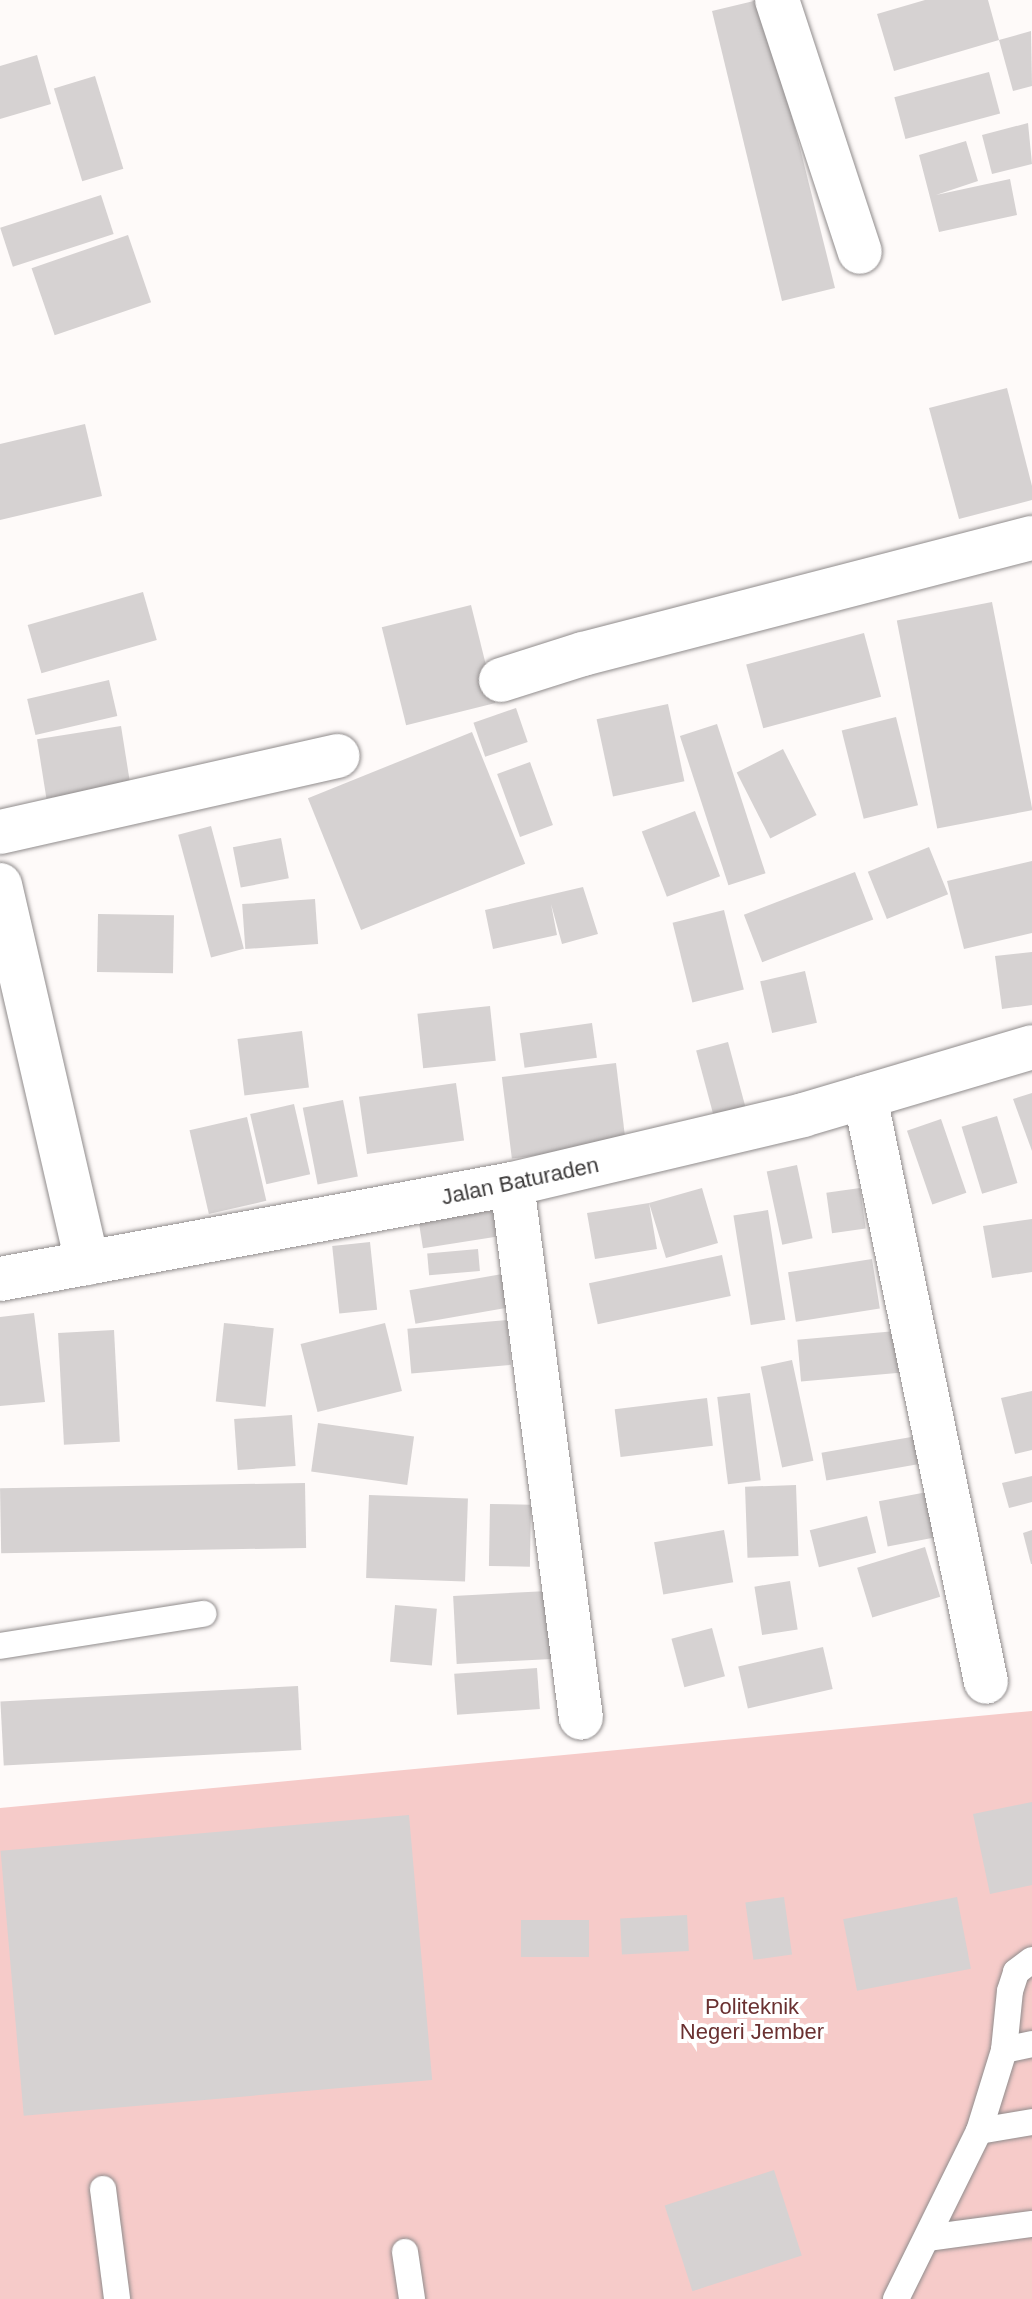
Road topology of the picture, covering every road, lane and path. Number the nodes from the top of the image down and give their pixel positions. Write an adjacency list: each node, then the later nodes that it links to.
1 (777, 0): 2 (street)
2 (860, 252)
3 (1032, 538): 4 (street)
4 (501, 680)
5 (338, 756): 6 (street)
6 (0, 832)
7 (0, 885): 11 (street)
8 (1032, 1047): 9 (street, Jalan Baturaden)
9 (865, 1097): 10 (street, Jalan Baturaden); 15 (street)
10 (512, 1184): 11 (street, Jalan Baturaden); 16 (street)
11 (87, 1263): 12 (street, Jalan Baturaden)
12 (0, 1279)
13 (203, 1614): 14 (lane)
14 (0, 1646)
15 (986, 1682)
16 (581, 1718)
17 (1032, 1960): 19 (lane)
18 (1032, 2044): 19 (lane)
19 (1004, 2050): 21 (lane)
20 (1032, 2122): 21 (lane)
21 (979, 2131): 24 (lane)
22 (103, 2189): 26 (lane)
23 (1032, 2224): 24 (lane)
24 (927, 2238): 28 (lane)
25 (405, 2252): 27 (lane)
26 (117, 2299)
27 (412, 2299)
28 (896, 2299)

